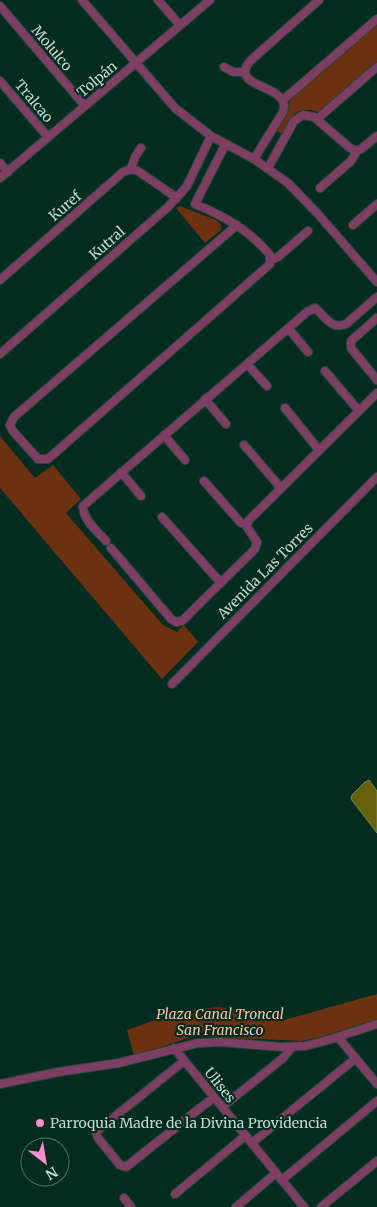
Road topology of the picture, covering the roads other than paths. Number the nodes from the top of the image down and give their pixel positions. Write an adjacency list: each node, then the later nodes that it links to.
1 (82, 0): 8 (street)
2 (158, 0): 7 (street)
3 (210, 0): 7 (street, Tolpán)
4 (319, 0): 11 (street)
5 (0, 6): 14 (street, Molulco)
6 (377, 19): 13 (street)
7 (180, 25): 8 (street, Tolpán)
8 (135, 63): 14 (street, Tolpán); 16 (street)
9 (224, 67): 11 (street)
10 (377, 68): 15 (street)
11 (245, 72): 13 (street)
12 (0, 81): 18 (street, Tralcao)
13 (284, 100): 22 (street)
14 (84, 106): 18 (street, Tolpán)
15 (317, 119): 21 (street); 24 (street)
16 (210, 136): 19 (street); 29 (street, Kutral)
17 (377, 136): 21 (street)
18 (48, 138): 26 (street, Tolpán)
19 (225, 144): 22 (street); 31 (street)
20 (141, 148): 25 (street, Kuref)
21 (357, 151): 28 (street)
22 (254, 159): 24 (street)
23 (0, 162): 26 (street)
24 (268, 168): 36 (street)
25 (130, 169): 29 (street); 35 (street, Kuref)
26 (8, 172): 27 (street, Tolpán)
27 (0, 178)
28 (320, 188)
29 (177, 198): 41 (street, Kutral)
30 (377, 204): 32 (street)
31 (237, 225): 34 (street); 34 (street)
32 (353, 225)
33 (308, 231): 34 (street)
34 (270, 260)
35 (0, 280)
36 (377, 282)
37 (377, 297): 39 (street)
38 (377, 318): 44 (street)
39 (288, 328): 40 (street); 42 (street)
40 (308, 352)
41 (0, 354)
42 (247, 364): 45 (street); 47 (street)
43 (325, 371): 49 (street)
44 (377, 380)
45 (267, 386)
46 (377, 393): 49 (street)
47 (205, 400): 50 (street); 51 (street)
48 (285, 408): 53 (street)
49 (359, 411): 53 (street)
50 (226, 424)
51 (164, 435): 54 (street); 55 (street)
52 (244, 444): 58 (street)
53 (320, 450): 58 (street)
54 (185, 460)
55 (122, 472): 59 (street); 62 (street)
56 (377, 477): 65 (street, Avenida Las Torres)
57 (204, 481): 61 (street)
58 (281, 488): 61 (street)
59 (141, 496)
60 (162, 517): 64 (street)
61 (247, 524): 64 (street)
62 (106, 541)
63 (111, 548): 64 (street)
64 (221, 583)
65 (172, 684)
66 (377, 1024): 67 (street)
67 (338, 1037): 68 (street); 70 (street)
68 (292, 1047): 69 (street); 76 (street)
69 (174, 1048): 71 (street, Ulises); 72 (street)
70 (356, 1058): 73 (street); 78 (street)
71 (184, 1061): 74 (street, Ulises); 74 (street)
72 (0, 1084)
73 (377, 1084)
74 (214, 1097): 76 (street, Ulises)
75 (377, 1101): 80 (street)
76 (222, 1107): 77 (street, Ulises)
77 (245, 1136): 78 (street, Ulises); 81 (street)
78 (252, 1143): 80 (street, Ulises)
79 (377, 1161): 86 (street)
80 (279, 1176): 84 (street); 85 (street, Ulises)
81 (175, 1194)
82 (124, 1198): 83 (street)
83 (131, 1207)
84 (236, 1207)
85 (304, 1207)
86 (321, 1207)

